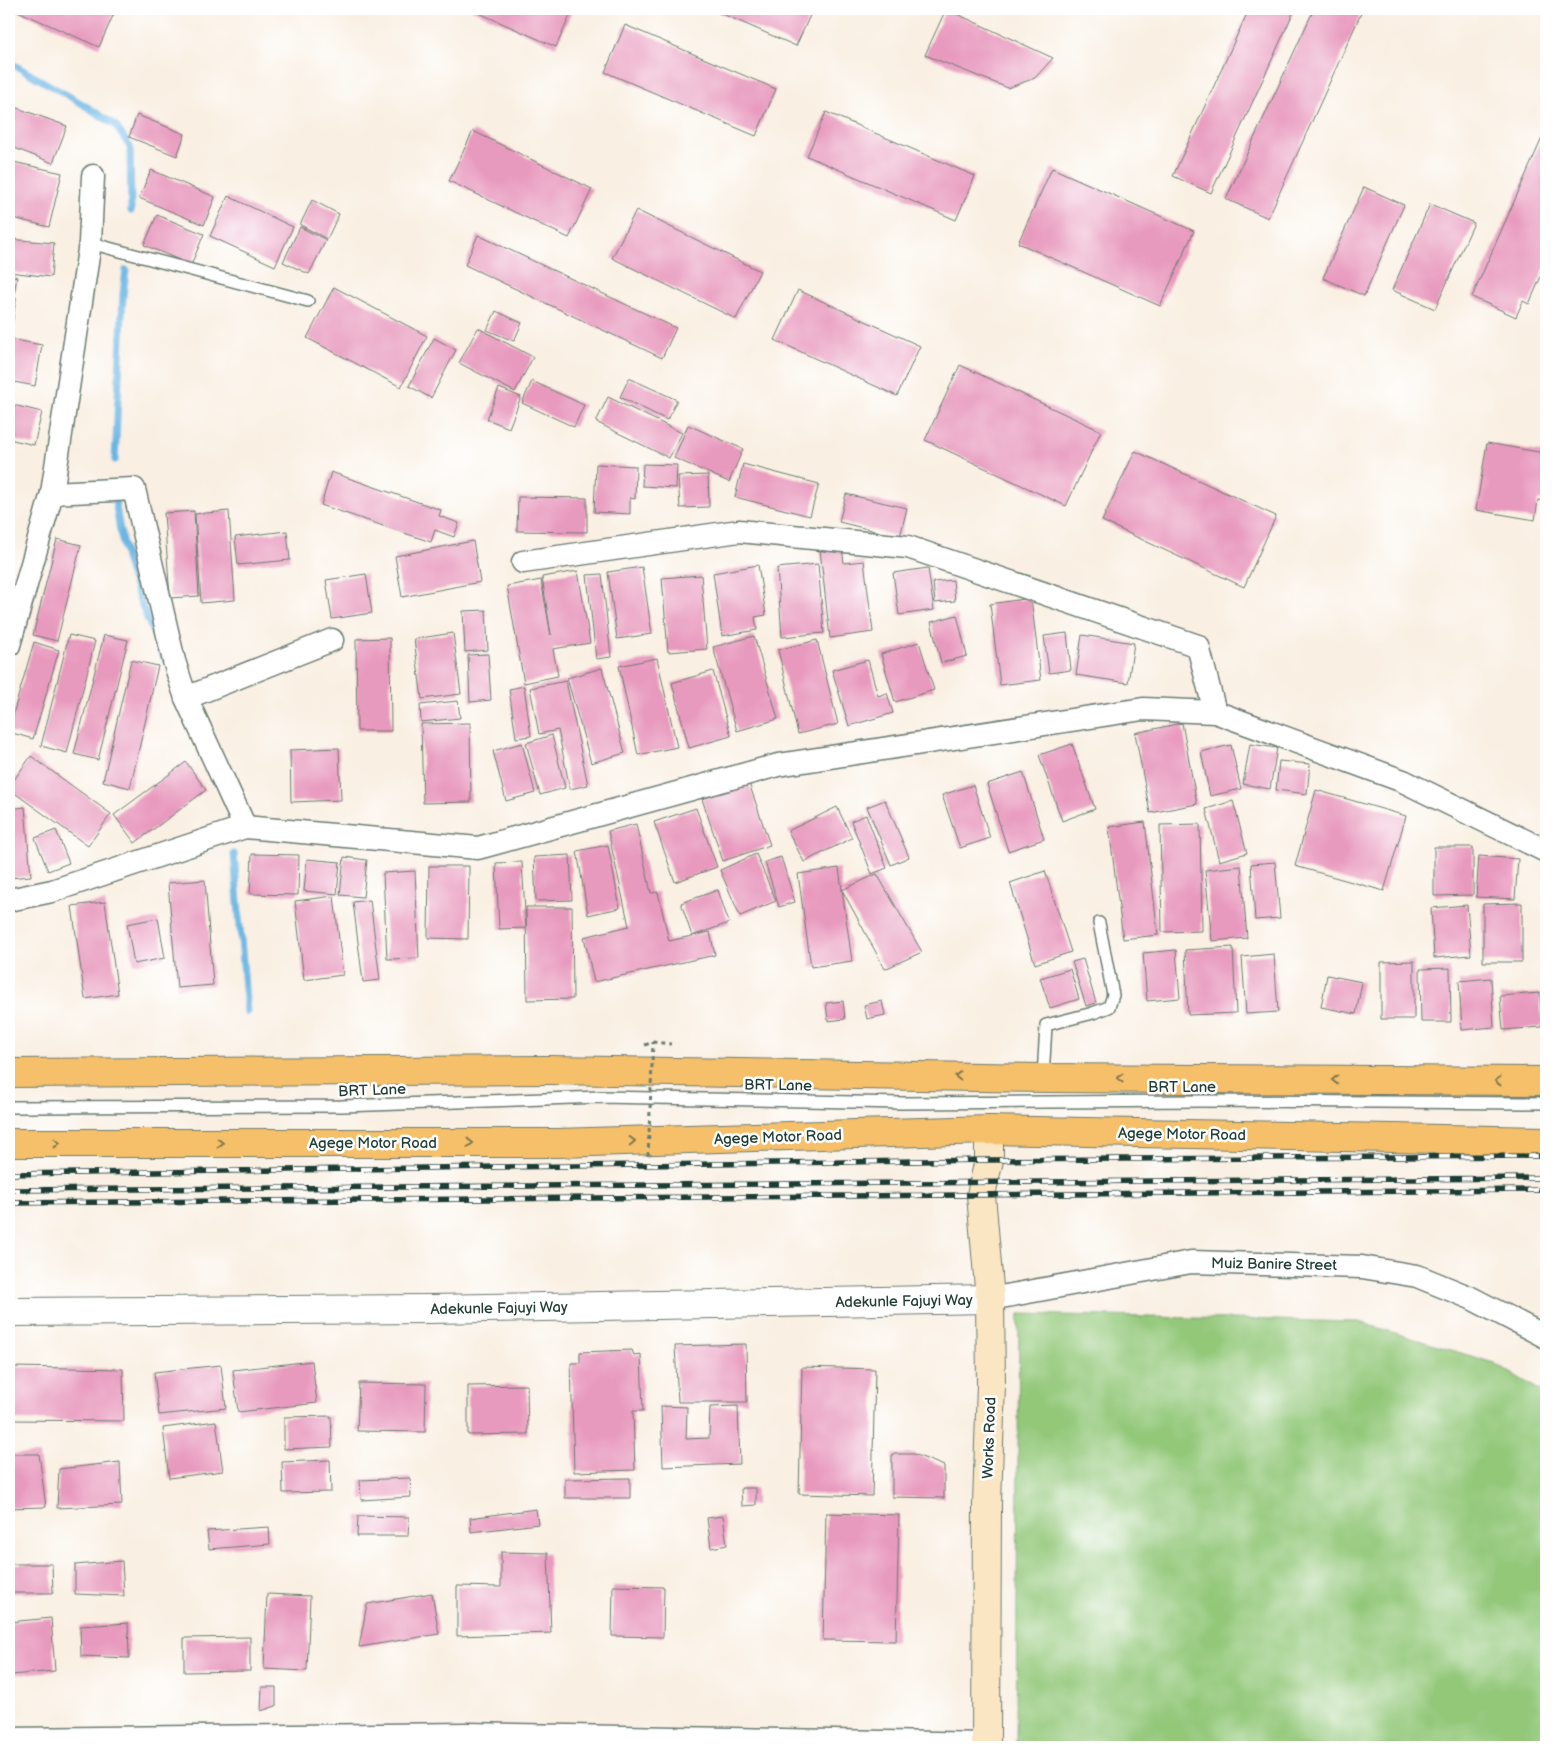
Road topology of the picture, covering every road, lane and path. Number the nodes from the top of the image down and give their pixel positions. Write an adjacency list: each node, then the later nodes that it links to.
1 (93, 176): 2 (street)
2 (90, 243): 3 (lane); 4 (street)
3 (308, 301)
4 (52, 493): 7 (street); 8 (street)
5 (523, 562): 9 (street)
6 (332, 640): 8 (street)
7 (9, 646)
8 (186, 698): 10 (street)
9 (1215, 712): 10 (street); 11 (street)
10 (245, 827): 12 (street)
11 (1546, 851)
12 (9, 900)
13 (1099, 923): 16 (lane)
14 (653, 1042): 23 (path, bridge)
15 (9, 1073): 16 (highway, one-way to 15)
16 (1043, 1078): 17 (highway, one-way to 16)
17 (1546, 1082)
18 (1546, 1103): 19 (lane, BRT Lane)
19 (9, 1107)
20 (989, 1130): 21 (highway, Agege Motor Road); 22 (highway, Agege Motor Road, one-way to 20); 24 (main road, Works Road)
21 (1546, 1141)
22 (9, 1142)
23 (648, 1156)
24 (990, 1299): 25 (street, Adekunle Fajuyi Way); 26 (street, Muiz Banire Street); 28 (main road, Works Road)
25 (9, 1312)
26 (1546, 1337)
27 (9, 1739): 28 (street)
28 (986, 1745)

